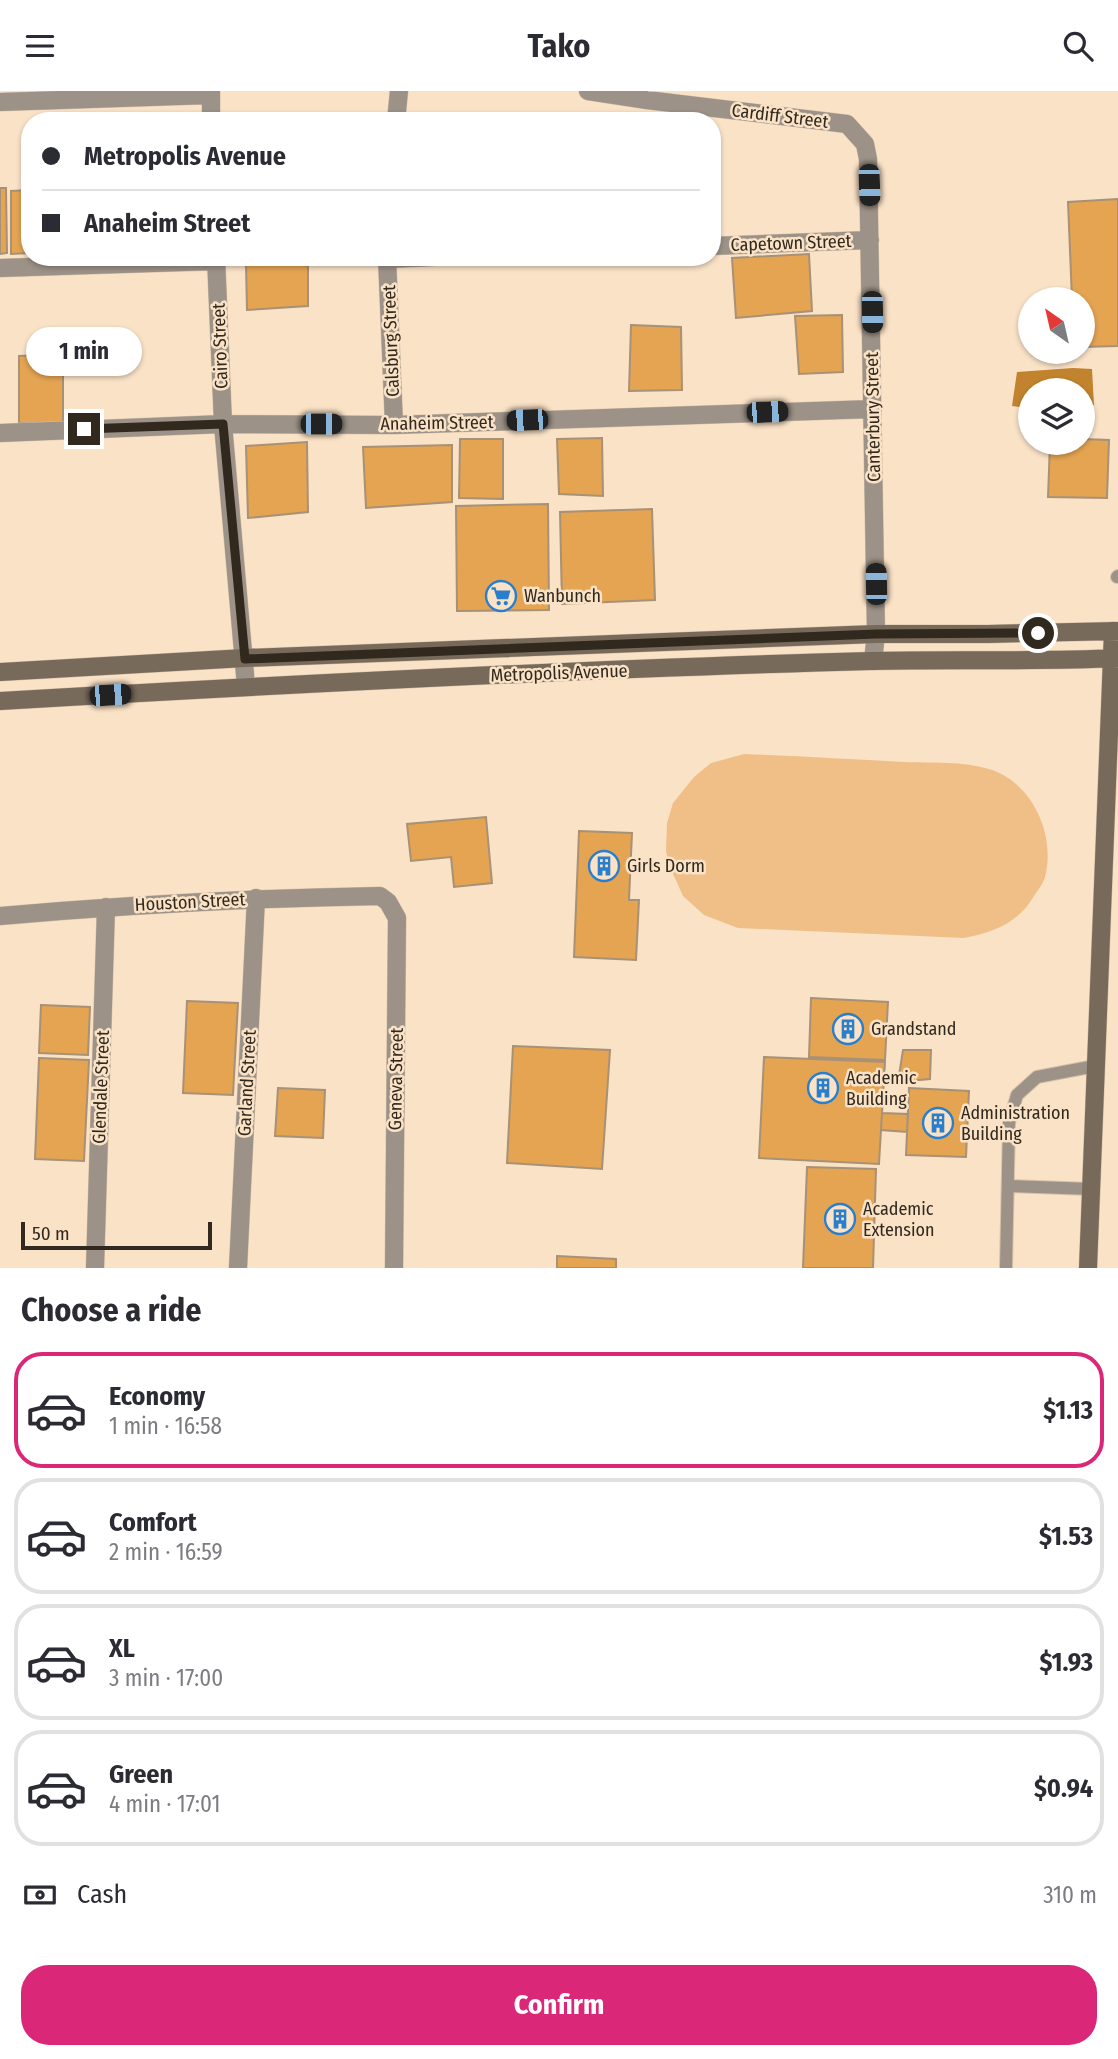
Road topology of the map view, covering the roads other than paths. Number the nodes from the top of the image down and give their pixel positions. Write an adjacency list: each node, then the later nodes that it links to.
1 (399, 91): 6 (street)
2 (588, 91): 7 (street, Cardiff Street)
3 (211, 93): 4 (street); 5 (street)
4 (0, 103)
5 (211, 112)
6 (397, 112)
7 (847, 124): 8 (street, Canterbury Street)
8 (870, 240): 9 (street, Capetown Street); 14 (street, Canterbury Street)
9 (721, 246)
10 (48, 266): 13 (street)
11 (216, 266): 15 (street, Cairo Street)
12 (387, 266): 16 (street, Calsburg Street)
13 (0, 268)
14 (873, 409): 16 (street, Anaheim Street); 19 (street, Canterbury Street)
15 (223, 424): 16 (street, Anaheim Street); 17 (street, Anaheim Street); 21 (street, Cairo Street)
16 (394, 425)
17 (0, 433)
18 (1115, 631): 19 (main road, Metropolis Avenue); 20 (main road)
19 (876, 634): 21 (main road, Metropolis Avenue); 22 (street, Canterbury Street)
20 (1116, 658): 22 (main road, Metropolis Avenue); 30 (main road)
21 (245, 659): 23 (main road, Metropolis Avenue); 24 (street, Cairo Street)
22 (873, 661): 24 (main road, Metropolis Avenue)
23 (0, 672)
24 (246, 687): 25 (main road, Metropolis Avenue)
25 (0, 701)
26 (380, 896): 27 (street, Houston Street); 35 (street, Geneva Street)
27 (256, 898): 28 (street, Houston Street); 34 (street, Garland Street)
28 (106, 907): 29 (street, Houston Street); 33 (street, Glendale Street)
29 (0, 916)
30 (1095, 1066): 31 (lane); 32 (main road)
31 (1008, 1186): 32 (lane); 36 (lane)
32 (1090, 1189): 37 (main road)
33 (95, 1268)
34 (238, 1268)
35 (394, 1268)
36 (1006, 1268)
37 (1088, 1268)

